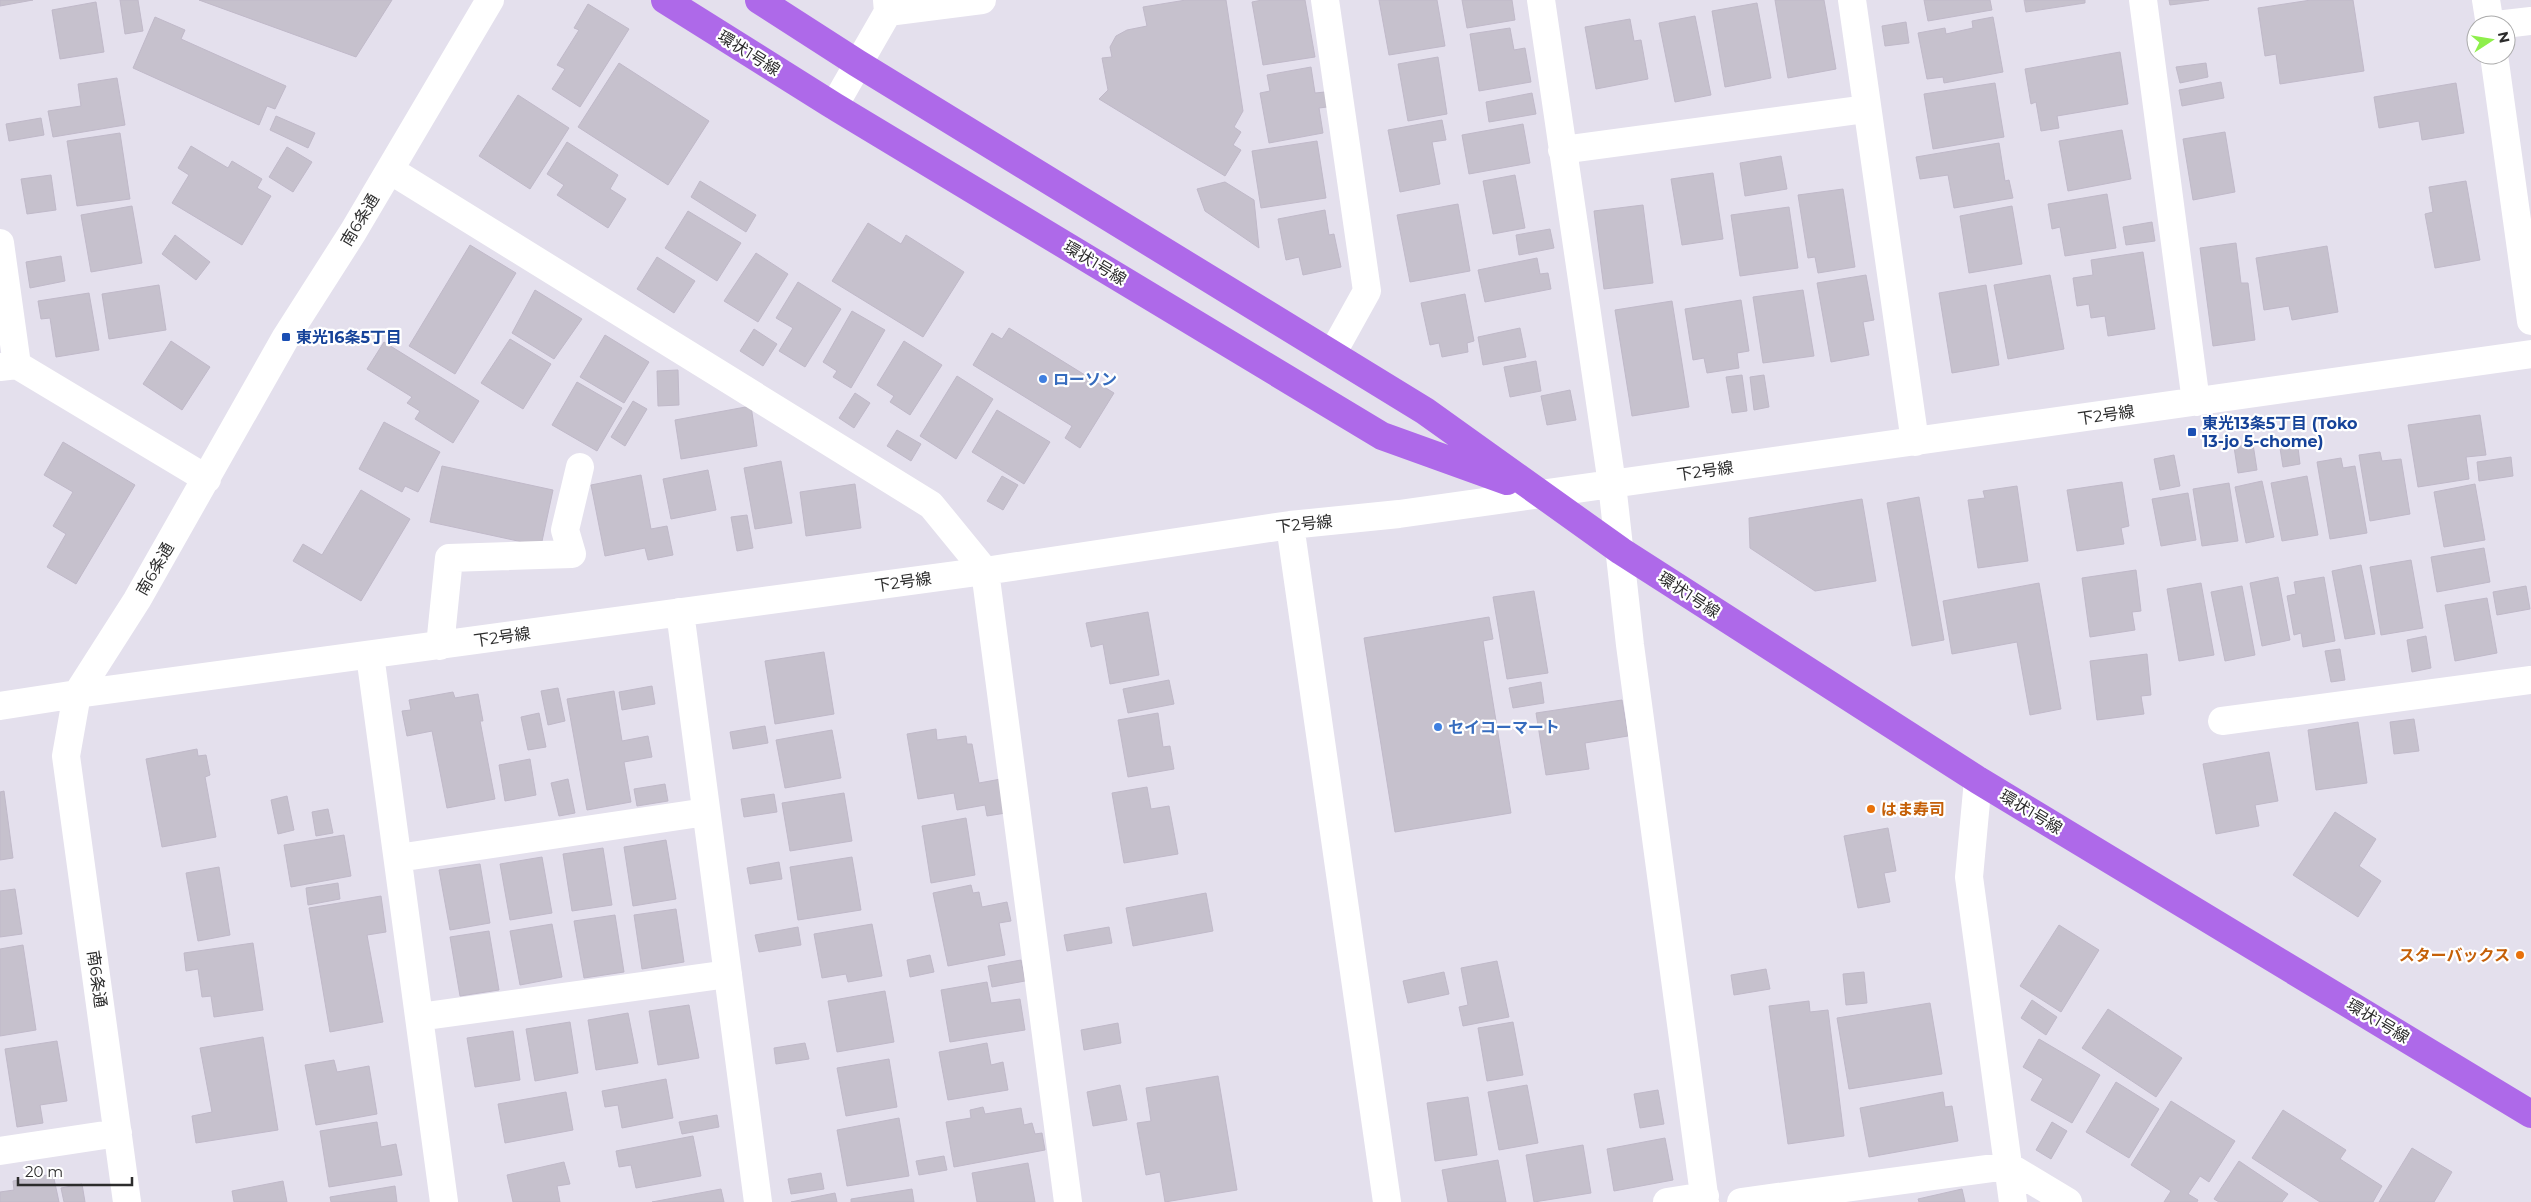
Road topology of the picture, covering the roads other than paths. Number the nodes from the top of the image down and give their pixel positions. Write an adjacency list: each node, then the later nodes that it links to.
1 (490, 0): 19 (street, 南6条通)
2 (665, 0): 16 (main road, 環状1号線)
3 (759, 0): 14 (main road, 環状1号線)
4 (982, 0): 10 (street)
5 (1325, 0): 22 (street)
6 (1541, 0): 18 (street)
7 (1852, 0): 17 (street)
8 (2143, 0): 25 (street)
9 (2486, 0): 11 (street)
10 (888, 6): 14 (street)
11 (2488, 15)
12 (2531, 21): 13 (street)
13 (2516, 23)
14 (857, 63): 16 (street); 22 (main road, 環状1号線)
15 (2495, 65): 21 (street)
16 (834, 106): 30 (main road, 環状1号線)
17 (1866, 109): 18 (street); 26 (street)
18 (1562, 150): 29 (street)
19 (390, 170): 28 (street, 南6条通); 33 (street)
20 (0, 243): 24 (street)
21 (2531, 321)
22 (1332, 354): 30 (main road, 環状1号線)
23 (2531, 354): 25 (street, 下2号線)
24 (8, 366): 28 (street)
25 (2196, 402): 26 (street, 下2号線)
26 (1914, 442): 29 (street, 下2号線)
27 (580, 467): 35 (street)
28 (207, 478): 38 (street, 南6条通)
29 (1612, 484): 30 (street, 下2号線); 32 (street)
30 (1542, 494): 31 (street, 下2号線); 32 (main road, 環状1号線)
31 (1290, 525): 33 (street, 下2号線); 55 (street)
32 (1620, 550): 41 (main road, 環状1号線); 50 (street)
33 (984, 571): 34 (street, 下2号線); 54 (street)
34 (680, 612): 35 (street, 下2号線); 42 (street)
35 (440, 646): 36 (street, 下2号線)
36 (370, 655): 38 (street, 下2号線); 43 (street)
37 (2531, 680): 40 (street)
38 (77, 694): 39 (street, 下2号線); 47 (street, 南6条通)
39 (0, 706)
40 (2222, 721)
41 (1978, 780): 46 (main road, 環状1号線); 49 (street)
42 (706, 812): 43 (street); 44 (street)
43 (398, 858): 45 (street)
44 (728, 974): 45 (street); 53 (street)
45 (419, 1017): 52 (street)
46 (2531, 1114)
47 (118, 1133): 48 (street); 51 (street, 南6条通)
48 (0, 1151)
49 (2008, 1166): 57 (street); 58 (street); 59 (street)
50 (1705, 1199): 56 (street)
51 (127, 1202)
52 (444, 1202)
53 (758, 1202)
54 (1068, 1202)
55 (1386, 1202)
56 (1667, 1202)
57 (1741, 1202)
58 (2013, 1202)
59 (2068, 1202)

